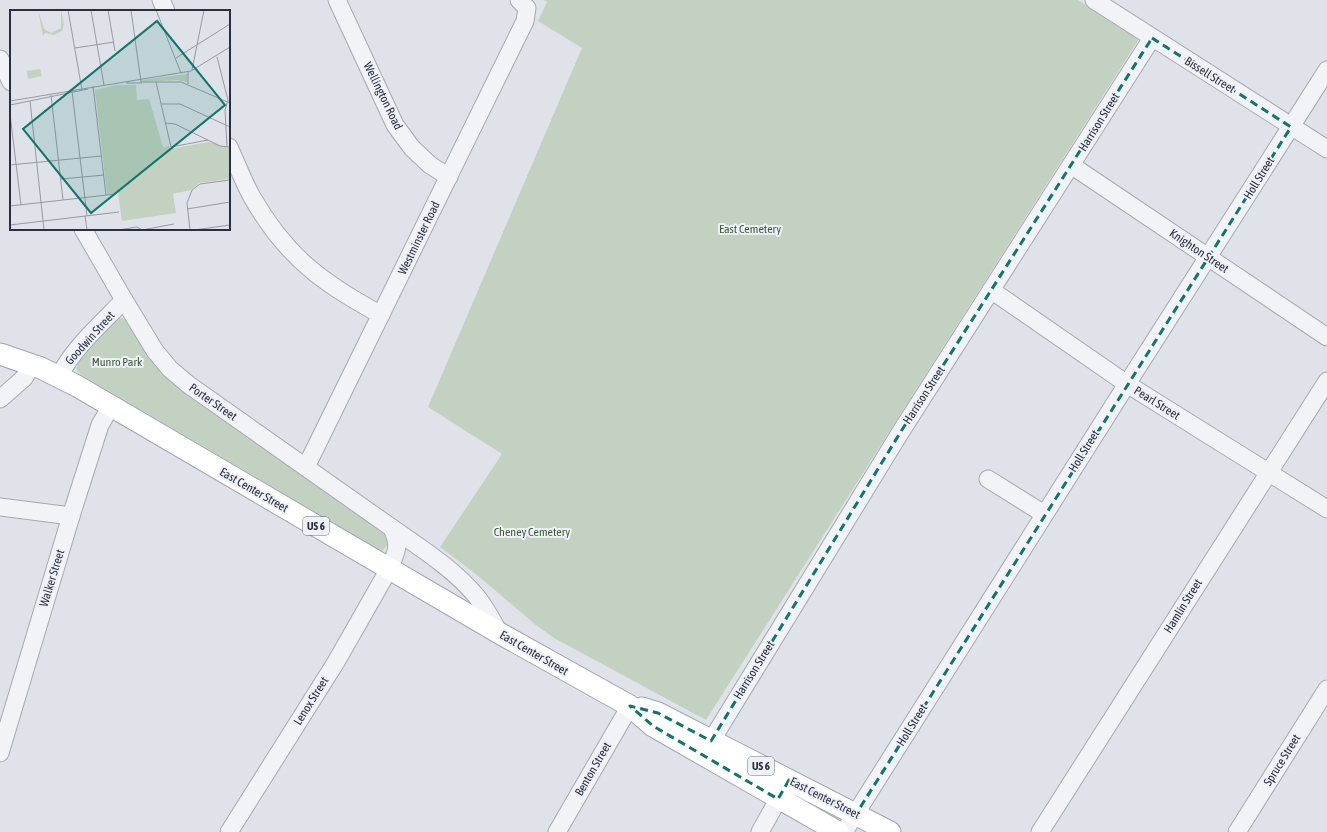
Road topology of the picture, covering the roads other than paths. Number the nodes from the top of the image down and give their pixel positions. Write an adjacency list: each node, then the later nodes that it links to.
1 (161, 0): 5 (street)
2 (337, 0): 14 (street, Wellington Road)
3 (1094, 0): 6 (street, Bissell Street)
4 (523, 4): 14 (street, Westminster Road)
5 (166, 10)
6 (1152, 38): 10 (street, Bissell Street); 13 (street, Harrison Street)
7 (0, 59): 9 (street)
8 (1327, 70): 10 (street, Holl Street)
9 (10, 80)
10 (1291, 126): 12 (street, Bissell Street); 16 (street, Holl Street)
11 (230, 149): 19 (street)
12 (1327, 149)
13 (1071, 165): 16 (street, Knighton Street); 17 (street, Harrison Street)
14 (449, 176): 19 (street, Westminster Road)
15 (84, 230): 18 (street, Porter Street)
16 (1208, 257): 20 (street, Knighton Street); 25 (street, Holl Street)
17 (991, 290): 25 (street, Pearl Street); 40 (street, Harrison Street)
18 (124, 300): 23 (street, Goodwin Street); 28 (street, Porter Street)
19 (381, 315): 28 (street, Westminster Road)
20 (1327, 336)
21 (0, 354): 22 (main road, East Center Street / US 6)
22 (32, 365): 23 (main road, East Center Street / US 6); 26 (street)
23 (59, 377): 27 (main road, East Center Street / US 6)
24 (1327, 381): 29 (street, Hamlin Street)
25 (1127, 384): 29 (street, Pearl Street); 33 (street, Holl Street)
26 (0, 399)
27 (111, 406): 34 (street, Walker Street); 36 (main road, East Center Street / US 6)
28 (306, 467): 35 (street, Porter Street)
29 (1268, 472): 32 (street, Pearl Street); 51 (street, Hamlin Street)
30 (988, 479): 33 (street)
31 (0, 508): 34 (street)
32 (1327, 509)
33 (1044, 514): 44 (street, Holl Street)
34 (71, 516): 41 (street, Walker Street)
35 (392, 528): 36 (street); 37 (street, Porter Street)
36 (389, 569): 37 (main road, East Center Street / US 6); 45 (street, Lenox Street)
37 (500, 634): 39 (main road, East Center Street / US 6)
38 (1327, 689): 52 (street, Spruce Street)
39 (630, 706): 40 (main road, East Center Street / US 6); 46 (street, Benton Street)
40 (707, 748): 42 (main road, East Center Street / US 6); 43 (main road, East Center Street / US 6)
41 (0, 753)
42 (789, 780): 43 (street); 44 (main road, East Center Street / US 6)
43 (778, 799): 47 (street); 48 (main road, East Center Street / US 6)
44 (856, 814): 49 (street, Holl Street); 50 (main road, East Center Street / US 6)
45 (228, 832)
46 (557, 832)
47 (760, 832)
48 (838, 832)
49 (844, 832)
50 (890, 832)
51 (1040, 832)
52 (1237, 832)

